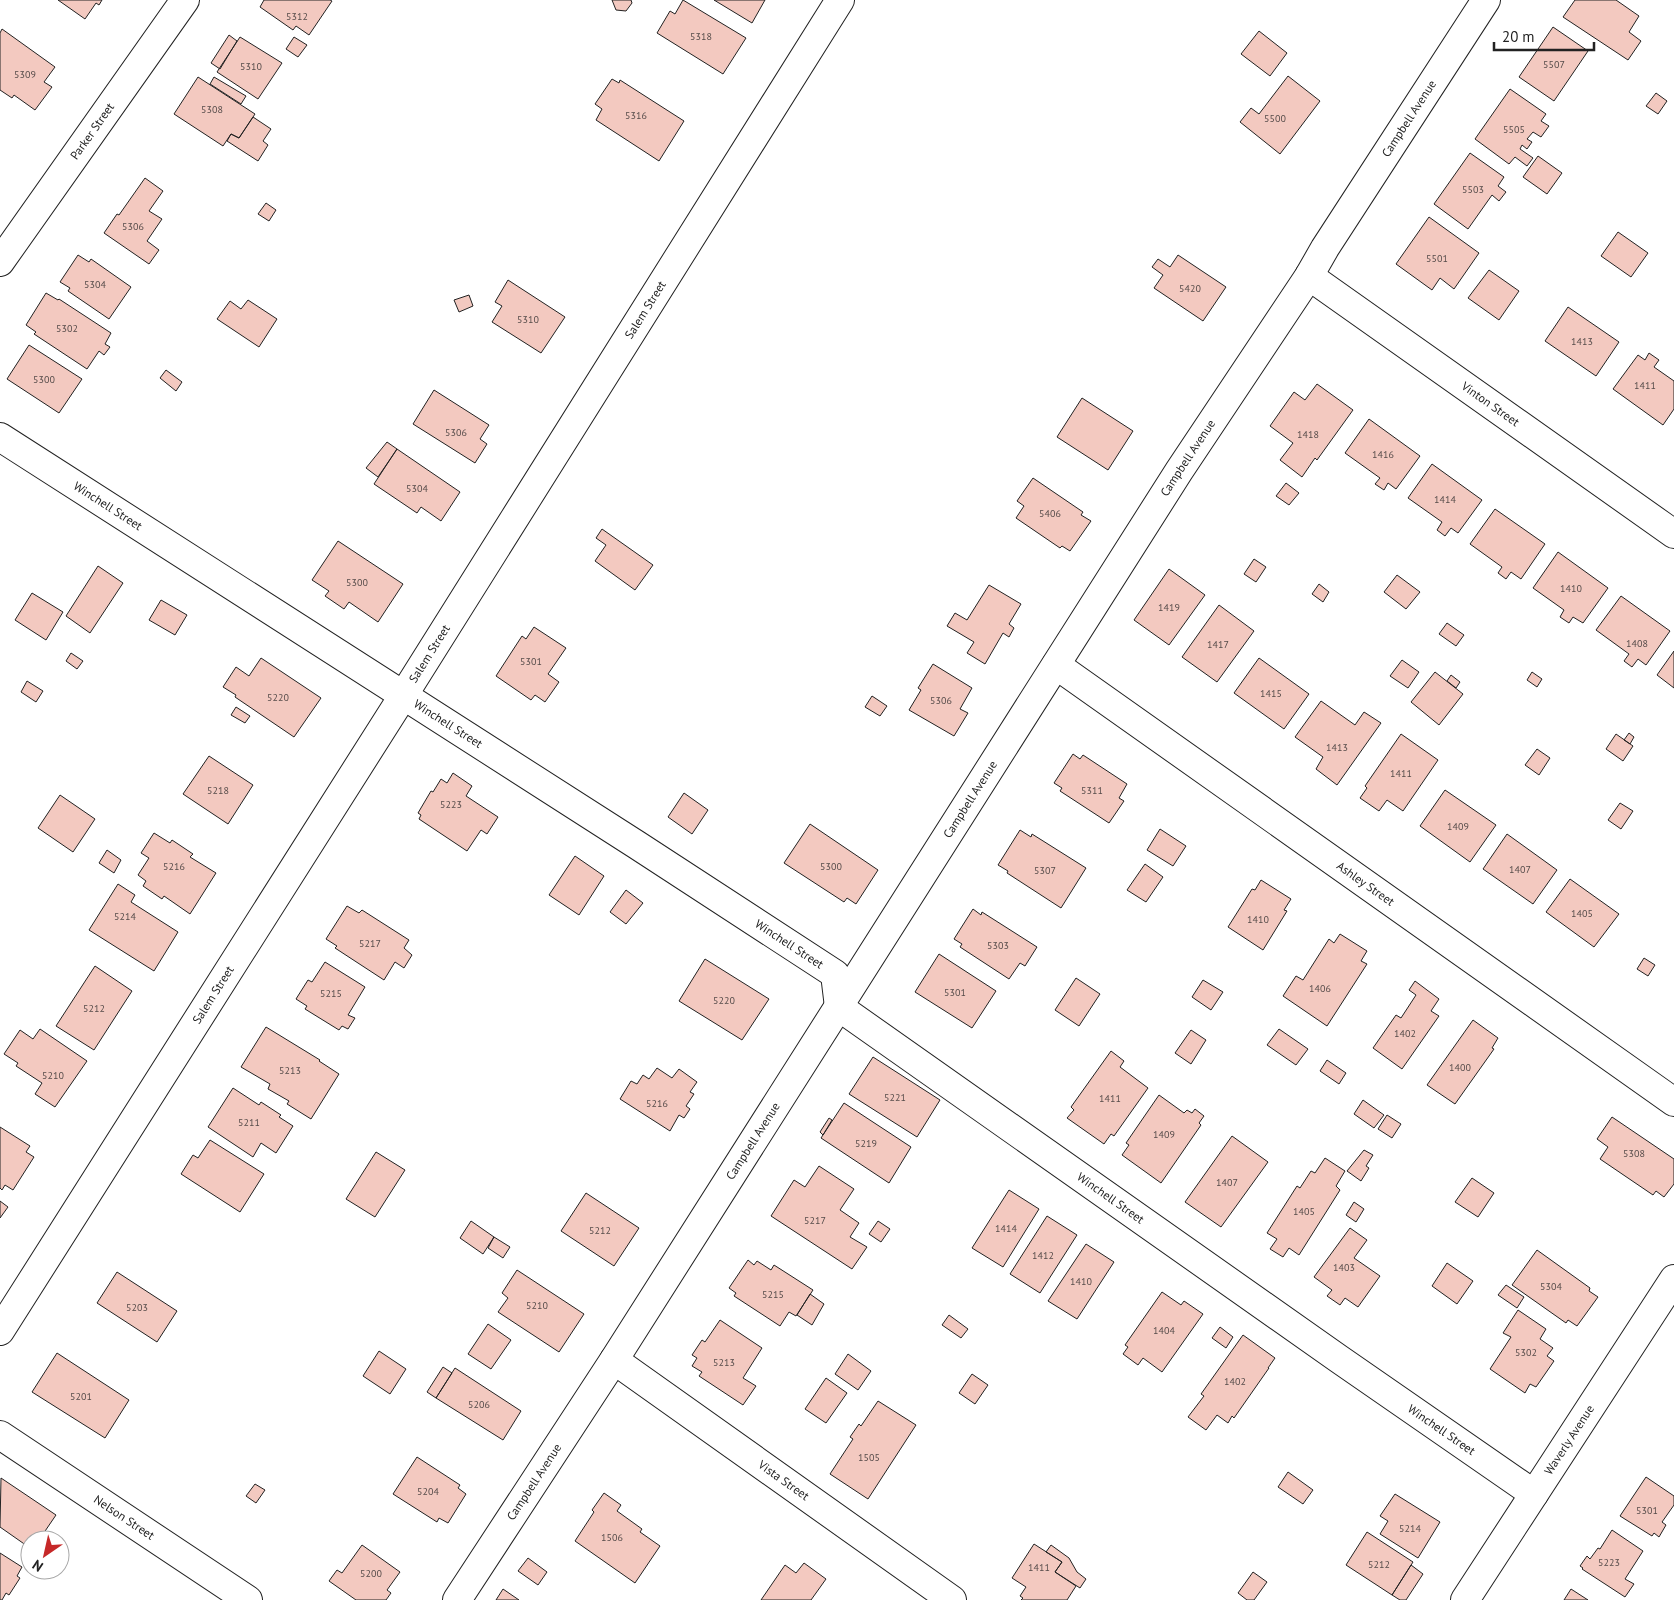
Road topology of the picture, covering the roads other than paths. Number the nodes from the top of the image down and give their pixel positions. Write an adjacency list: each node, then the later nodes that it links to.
1 (185, 0): 4 (street, Parker Street)
2 (840, 0): 9 (street, Salem Street)
3 (1486, 0): 5 (street, Campbell Avenue)
4 (0, 262)
5 (1308, 276): 7 (street, Vinton Street); 8 (street, Campbell Avenue)
6 (0, 437): 9 (street, Winchell Street)
7 (1674, 534)
8 (1056, 665): 10 (street, Campbell Avenue); 11 (street, Ashley Street)
9 (404, 696): 10 (street, Winchell Street); 13 (street, Salem Street)
10 (839, 1007): 14 (street, Campbell Avenue); 16 (street, Winchell Street)
11 (1674, 1102)
12 (1674, 1279): 16 (street, Waverly Avenue)
13 (0, 1331)
14 (614, 1360): 18 (street, Campbell Avenue); 19 (street, Vista Street)
15 (0, 1435): 17 (street, Nelson Street)
16 (1534, 1494): 20 (street, Waverly Avenue)
17 (248, 1600)
18 (457, 1600)
19 (952, 1600)
20 (1465, 1600)

